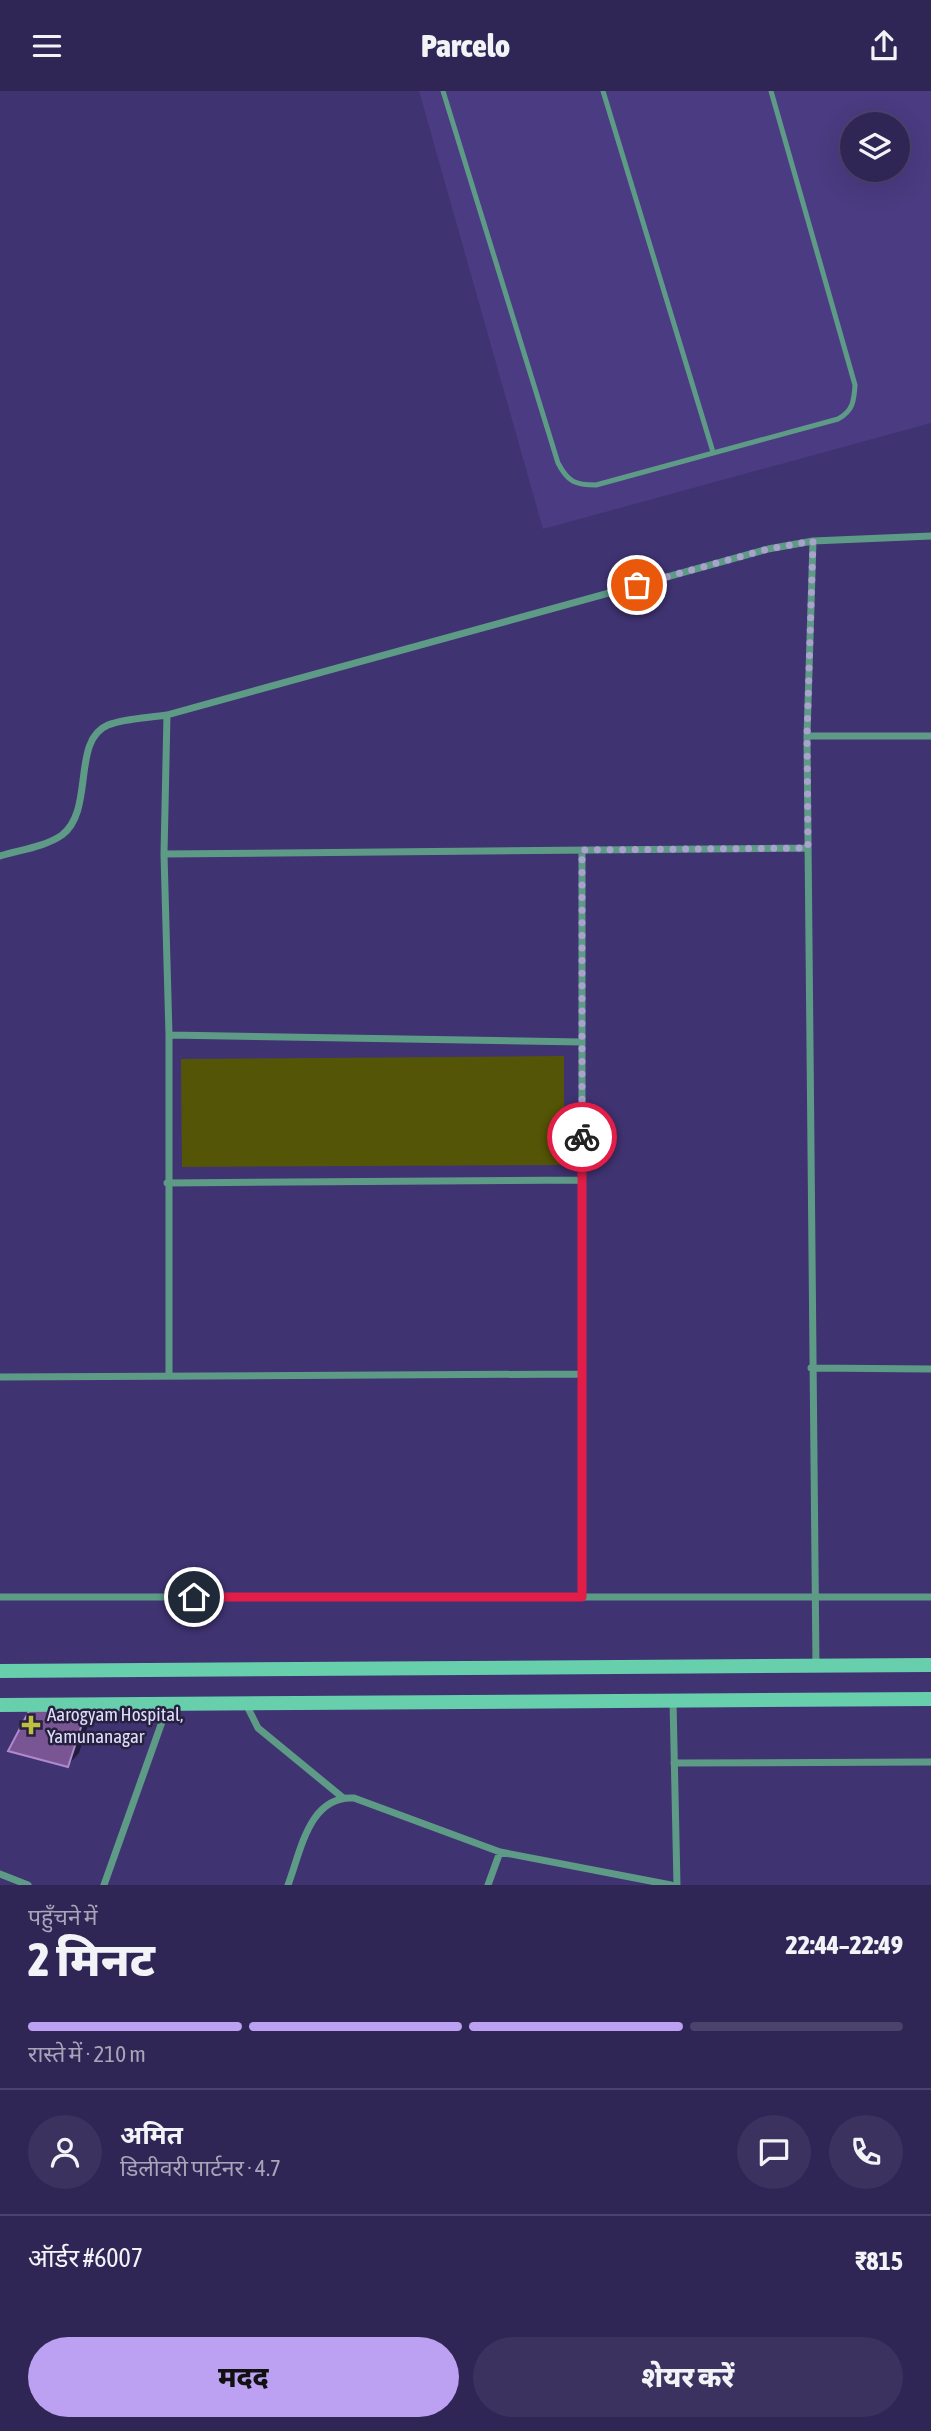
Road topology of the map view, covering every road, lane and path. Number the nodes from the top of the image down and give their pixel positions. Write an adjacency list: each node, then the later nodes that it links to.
1 (443, 91): 4 (lane)
2 (603, 91): 4 (lane)
3 (771, 91): 4 (lane)
4 (713, 452)
5 (931, 536): 6 (street)
6 (813, 541): 7 (street); 8 (street)
7 (167, 715): 12 (street); 13 (street)
8 (807, 736): 9 (street); 10 (street)
9 (931, 736)
10 (808, 848): 11 (street); 18 (street)
11 (582, 850): 12 (street); 15 (street)
12 (164, 854): 14 (street)
13 (0, 856)
14 (169, 1035): 15 (street); 17 (street)
15 (582, 1042): 16 (street)
16 (582, 1180): 17 (street); 20 (street)
17 (167, 1183): 21 (street)
18 (811, 1368): 19 (street); 25 (street)
19 (931, 1369)
20 (583, 1374): 21 (street); 24 (street)
21 (169, 1376): 22 (street)
22 (0, 1377)
23 (0, 1597): 24 (street)
24 (582, 1597): 25 (street)
25 (815, 1597): 26 (street); 28 (street)
26 (931, 1597)
27 (931, 1665): 28 (street)
28 (816, 1666): 29 (street)
29 (0, 1671)
30 (931, 1699): 31 (street)
31 (673, 1700): 32 (street); 36 (street)
32 (245, 1703): 33 (street); 37 (street)
33 (168, 1704): 34 (street); 41 (street)
34 (0, 1705)
35 (931, 1762): 36 (street)
36 (674, 1763): 45 (street)
37 (342, 1797): 38 (street); 42 (street)
38 (500, 1852): 43 (street); 44 (street)
39 (0, 1874): 40 (street)
40 (28, 1885)
41 (104, 1885)
42 (288, 1885)
43 (488, 1885)
44 (671, 1885)
45 (677, 1885)

